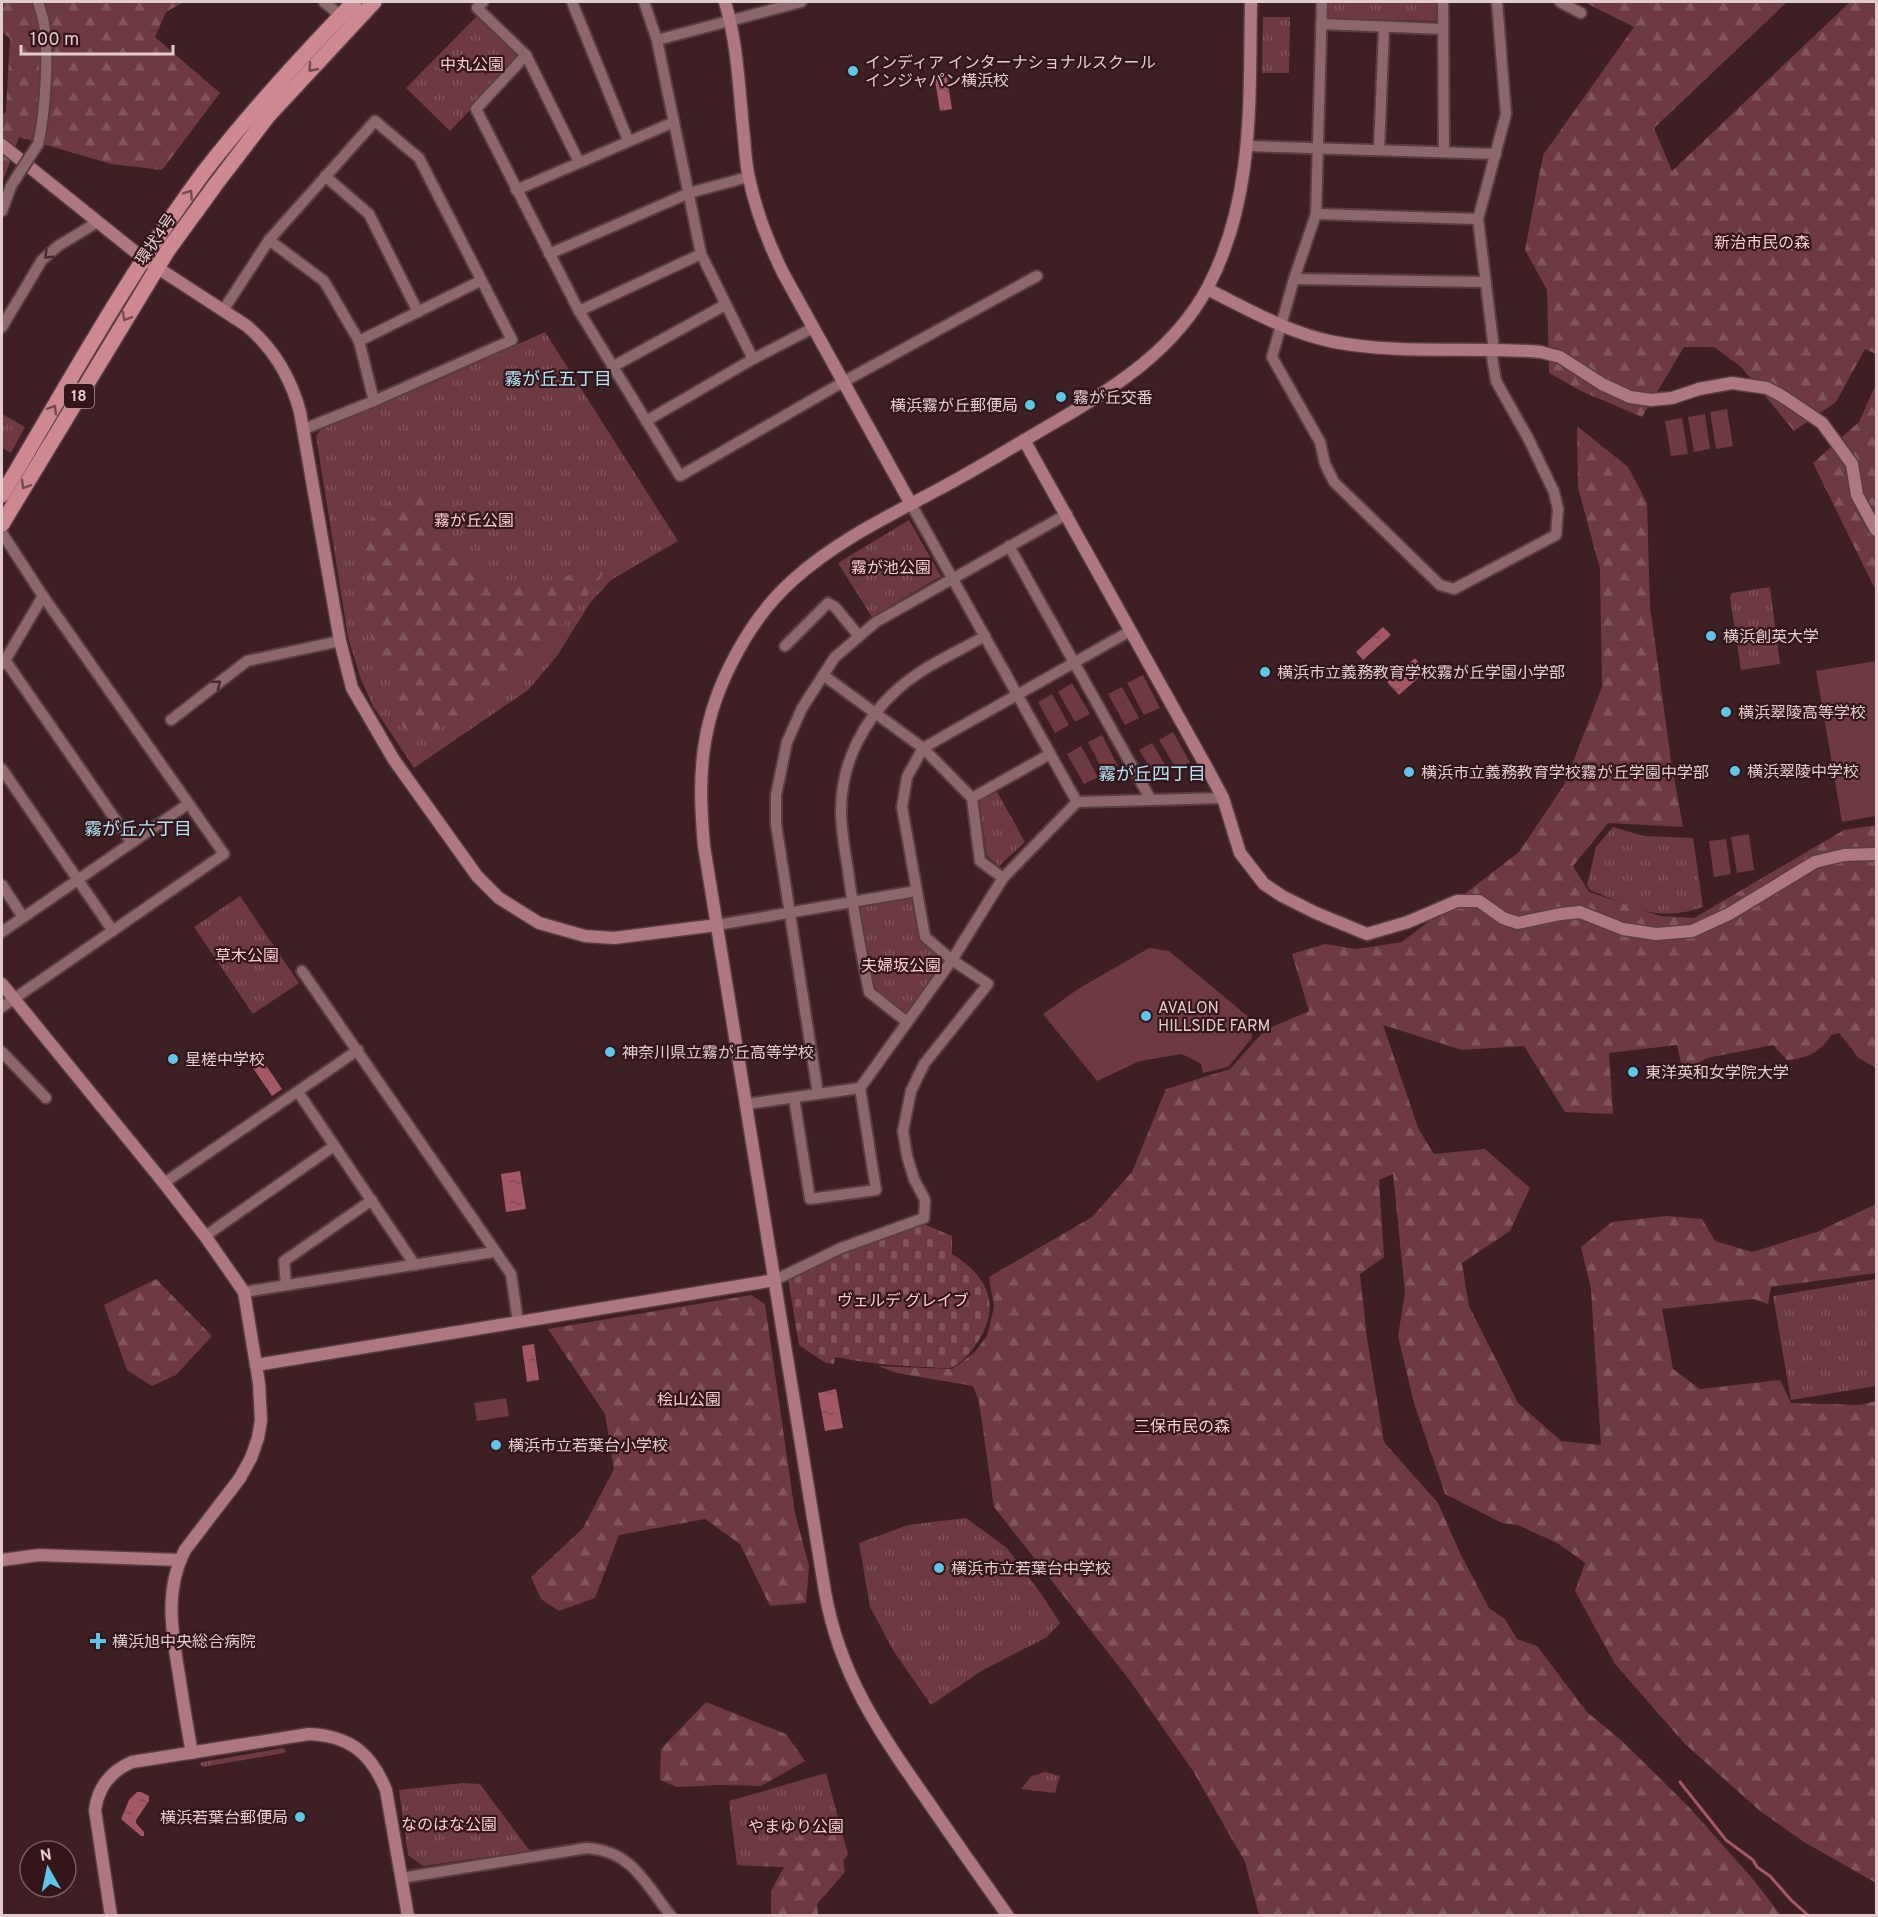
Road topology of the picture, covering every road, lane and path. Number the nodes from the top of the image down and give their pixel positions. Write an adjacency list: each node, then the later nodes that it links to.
1 (38, 2): 36 (street, bridge)
2 (324, 2): 16 (street)
3 (354, 2): 16 (main road, 環状4号 / 18)
4 (375, 2): 16 (main road, 環状4号 / 18)
5 (483, 2): 22 (street)
6 (572, 2): 24 (street)
7 (644, 2): 21 (street)
8 (725, 2): 17 (street)
9 (795, 2): 17 (street)
10 (1251, 2): 26 (street)
11 (1322, 2): 18 (street)
12 (1443, 2): 20 (street)
13 (1497, 2): 30 (street)
14 (1560, 2): 15 (street)
15 (1581, 13)
16 (346, 20): 43 (main road, 環状4号 / 18)
17 (730, 21): 21 (street); 33 (street)
18 (1321, 24): 19 (street); 27 (street)
19 (1384, 27): 20 (street); 28 (street)
20 (1443, 29): 29 (street)
21 (657, 40): 23 (street)
22 (526, 55): 31 (street); 34 (street)
23 (674, 122): 24 (street); 35 (street)
24 (628, 140): 31 (street)
25 (2, 145): 39 (street)
26 (1248, 146): 27 (street); 48 (street)
27 (1319, 148): 28 (street); 37 (street)
28 (1379, 150): 29 (street)
29 (1444, 152): 30 (street)
30 (1496, 154): 38 (street)
31 (579, 162): 34 (street)
32 (325, 176): 40 (street); 46 (street); 52 (street)
33 (748, 177): 35 (street); 55 (street)
34 (516, 190): 41 (street)
35 (689, 194): 41 (street); 42 (street)
36 (2, 211)
37 (1316, 214): 38 (street); 45 (street)
38 (1478, 219): 47 (street)
39 (96, 223): 43 (street); 54 (street, one-way to 54)
40 (269, 240): 50 (street); 56 (street)
41 (549, 254): 51 (street)
42 (701, 254): 49 (street); 51 (street)
43 (150, 263): 50 (street); 65 (main road, 環状4号 / 18, one-way to 43); 68 (main road, 環状4号 / 18, one-way to 68)
44 (1037, 276): 60 (street)
45 (1294, 279): 47 (street); 53 (street)
46 (480, 280): 52 (street); 61 (street)
47 (1486, 282): 57 (street)
48 (1207, 289): 53 (street); 64 (street)
49 (725, 305): 58 (street); 59 (street)
50 (224, 309): 63 (street)
51 (579, 311): 59 (street)
52 (418, 312): 56 (street)
53 (1281, 326): 57 (street); 57 (street)
54 (2, 327)
55 (813, 328): 58 (street); 60 (street)
56 (359, 341): 61 (street)
57 (1494, 350): 69 (street)
58 (753, 359): 62 (street)
59 (612, 367): 62 (street)
60 (843, 382): 62 (street); 66 (street)
61 (374, 401): 63 (street)
62 (646, 421)
63 (304, 429): 77 (street)
64 (1024, 440): 66 (street); 67 (street)
65 (2, 495)
66 (911, 504): 72 (street); 102 (street)
67 (1067, 514): 71 (street); 74 (street)
68 (2, 524)
69 (1876, 530)
70 (2, 533): 73 (street)
71 (1009, 546): 72 (street); 79 (street)
72 (953, 577): 75 (street); 76 (street)
73 (44, 596): 80 (street); 92 (street)
74 (1130, 630): 79 (street); 89 (street)
75 (859, 636): 78 (street); 81 (street)
76 (985, 636): 82 (street); 83 (street)
77 (340, 641): 84 (street, one-way to 77); 102 (street)
78 (785, 646)
79 (1074, 662): 82 (street); 90 (street)
80 (3, 663): 93 (street)
81 (823, 675): 83 (street); 100 (street)
82 (1018, 694): 85 (street); 86 (street)
83 (874, 713): 85 (street); 99 (street)
84 (171, 720)
85 (923, 748): 88 (street); 98 (street)
86 (1050, 754): 88 (street); 91 (street)
87 (2, 769): 96 (street)
88 (972, 798): 95 (street)
89 (1223, 798): 90 (street); 94 (street)
90 (1151, 800): 91 (street)
91 (1077, 802): 95 (street)
92 (188, 804): 93 (street); 103 (street)
93 (131, 842): 96 (street)
94 (1876, 854)
95 (1003, 878): 105 (street)
96 (78, 879): 101 (street); 103 (street)
97 (2, 885): 101 (street)
98 (916, 891): 99 (street); 105 (street)
99 (852, 902): 100 (street); 110 (street)
100 (789, 911): 102 (street); 115 (street)
101 (23, 917): 104 (street)
102 (717, 925): 118 (street)
103 (113, 931): 108 (street)
104 (2, 932)
105 (952, 960): 110 (street); 125 (street)
106 (302, 971): 111 (street)
107 (2, 984): 108 (street)
108 (14, 999): 109 (street); 120 (street)
109 (2, 1007)
110 (907, 1022): 113 (street)
111 (358, 1050): 114 (street); 123 (street)
112 (2, 1052): 116 (street)
113 (860, 1088): 115 (street); 117 (street)
114 (298, 1092): 119 (street); 120 (street)
115 (818, 1094): 117 (street)
116 (46, 1098)
117 (794, 1098): 118 (street)
118 (747, 1104): 125 (street)
119 (334, 1146): 121 (street); 122 (street)
120 (164, 1183): 122 (street)
121 (372, 1200): 124 (street); 126 (street)
122 (205, 1236): 127 (street)
123 (494, 1252): 124 (street); 128 (street)
124 (415, 1265): 126 (street)
125 (775, 1280): 128 (street); 137 (street)
126 (286, 1284): 127 (street)
127 (244, 1292): 129 (street)
128 (518, 1322): 129 (street)
129 (256, 1365): 131 (street)
130 (2, 1560): 131 (street)
131 (180, 1560): 132 (street)
132 (192, 1753): 133 (street); 134 (street)
133 (401, 1878): 135 (street); 136 (street)
134 (111, 1916)
135 (408, 1916)
136 (671, 1916)
137 (1008, 1916)

